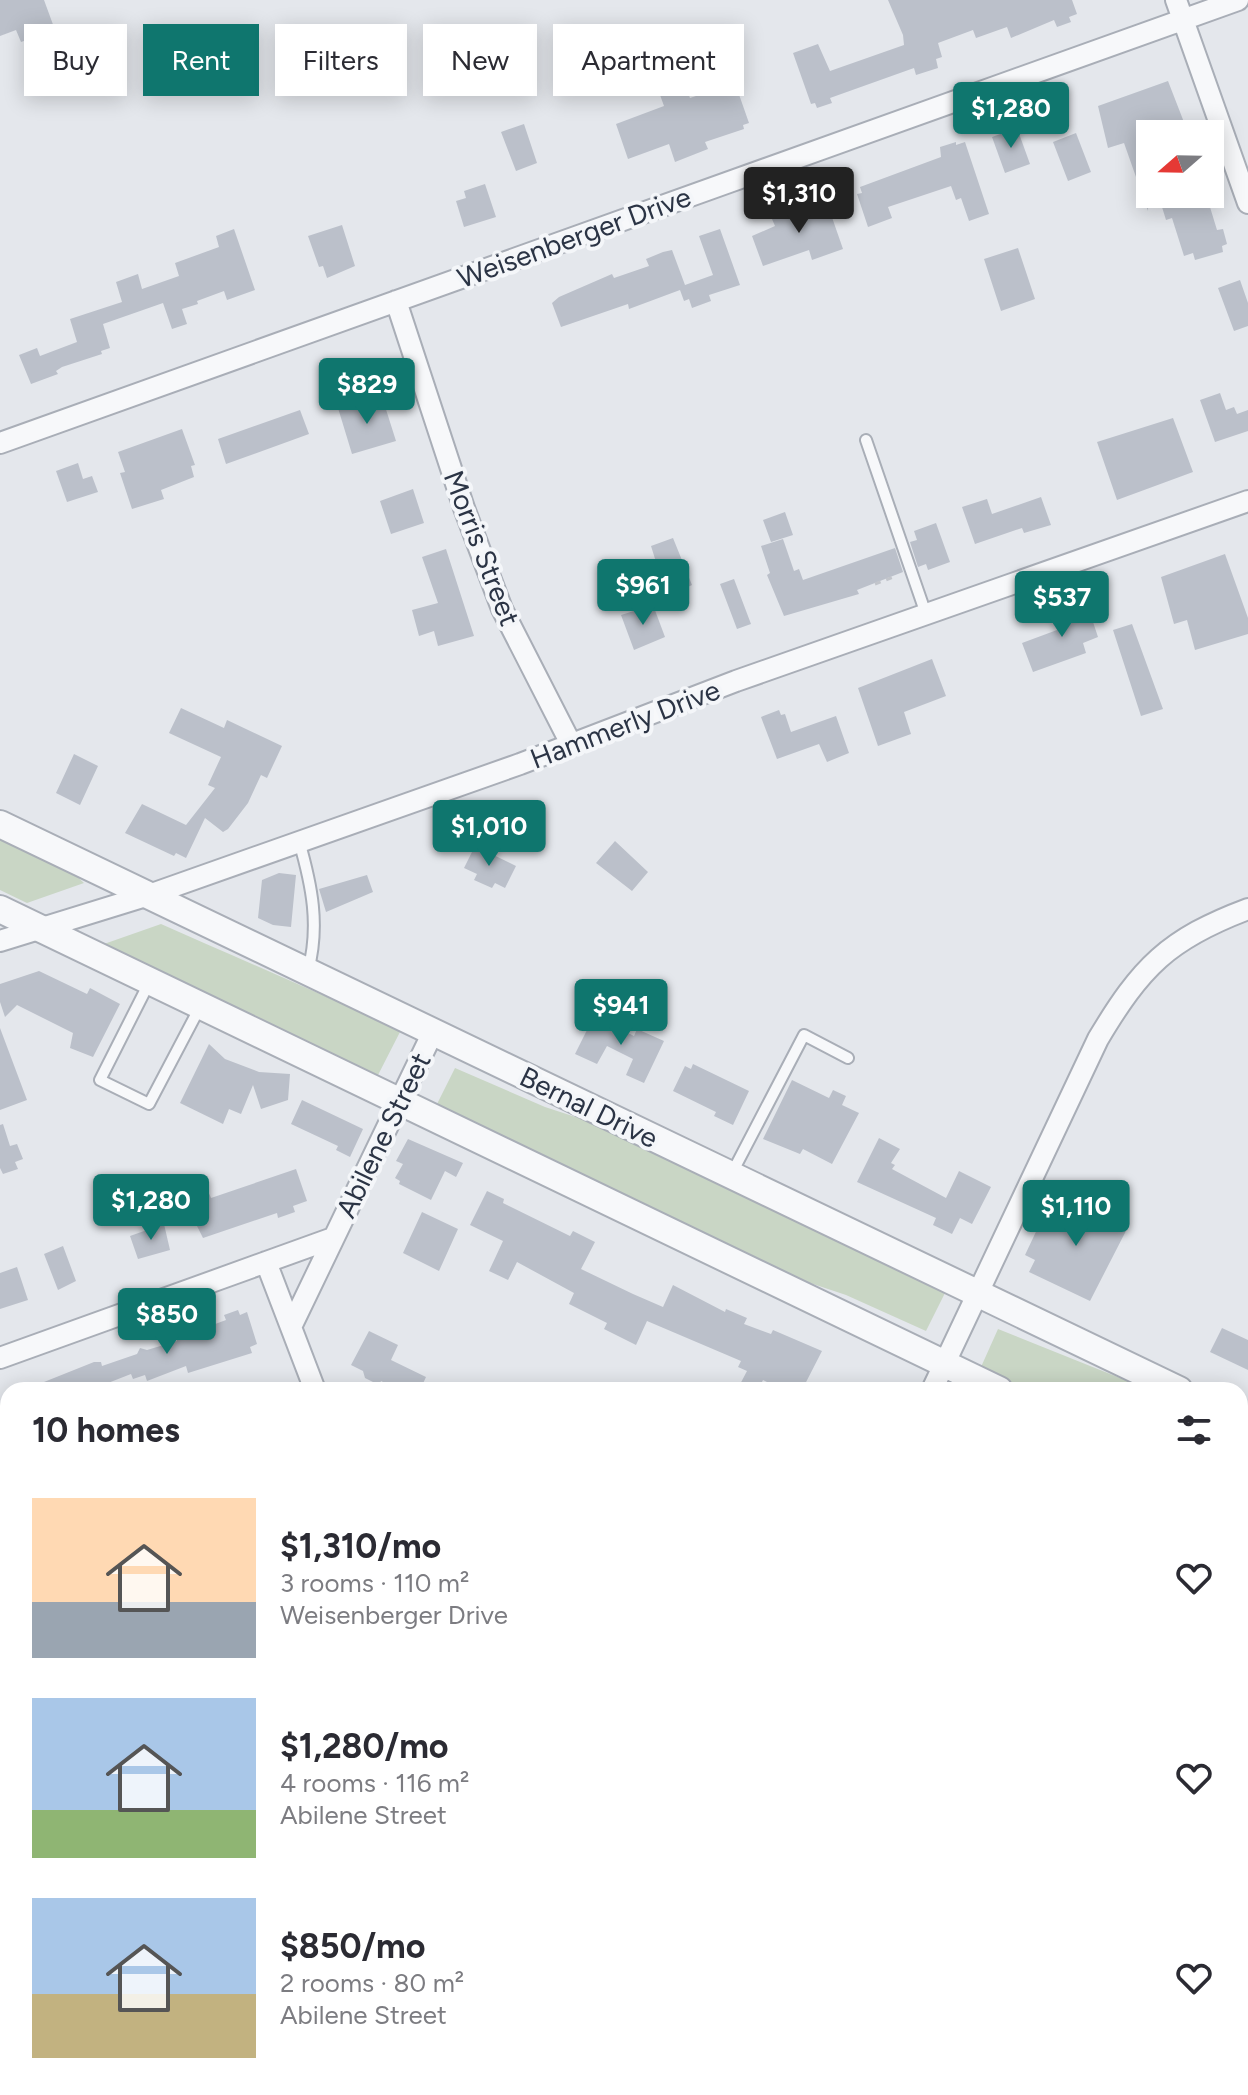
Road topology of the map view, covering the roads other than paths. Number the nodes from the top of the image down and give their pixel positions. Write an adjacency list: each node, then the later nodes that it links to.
1 (1238, 0): 2 (street, Weisenberger Drive)
2 (1180, 10): 3 (street); 4 (street, Weisenberger Drive)
3 (1248, 203)
4 (396, 301): 6 (street, Weisenberger Drive); 9 (street, Morris Street)
5 (866, 440): 8 (lane)
6 (0, 443)
7 (1248, 501): 8 (street, Hammerly Drive)
8 (926, 614): 9 (street, Hammerly Drive)
9 (570, 742): 11 (street, Hammerly Drive)
10 (0, 824): 12 (street, Bernal Drive)
11 (299, 841): 12 (street, Hammerly Drive); 17 (lane)
12 (149, 895): 15 (street, Hammerly Drive); 17 (street, Bernal Drive)
13 (0, 909): 15 (street)
14 (1248, 909): 26 (street)
15 (37, 927): 16 (street, Hammerly Drive); 18 (street)
16 (0, 941)
17 (307, 973): 20 (street, Bernal Drive)
18 (149, 981): 19 (street); 19 (lane)
19 (200, 1007): 22 (street)
20 (433, 1032): 22 (street, Abilene Street); 23 (street, Bernal Drive)
21 (848, 1058): 23 (lane)
22 (399, 1098): 24 (street, Abilene Street); 29 (street)
23 (732, 1175): 26 (street, Bernal Drive)
24 (333, 1238): 25 (street, Abilene Street); 27 (street, Abilene Street)
25 (266, 1262): 27 (street); 28 (street, Abilene Street)
26 (979, 1293): 29 (street); 33 (street, Bernal Drive)
27 (291, 1327): 30 (street)
28 (0, 1358)
29 (945, 1364): 31 (street); 32 (street)
30 (312, 1382)
31 (936, 1382)
32 (982, 1382)
33 (1163, 1382)

